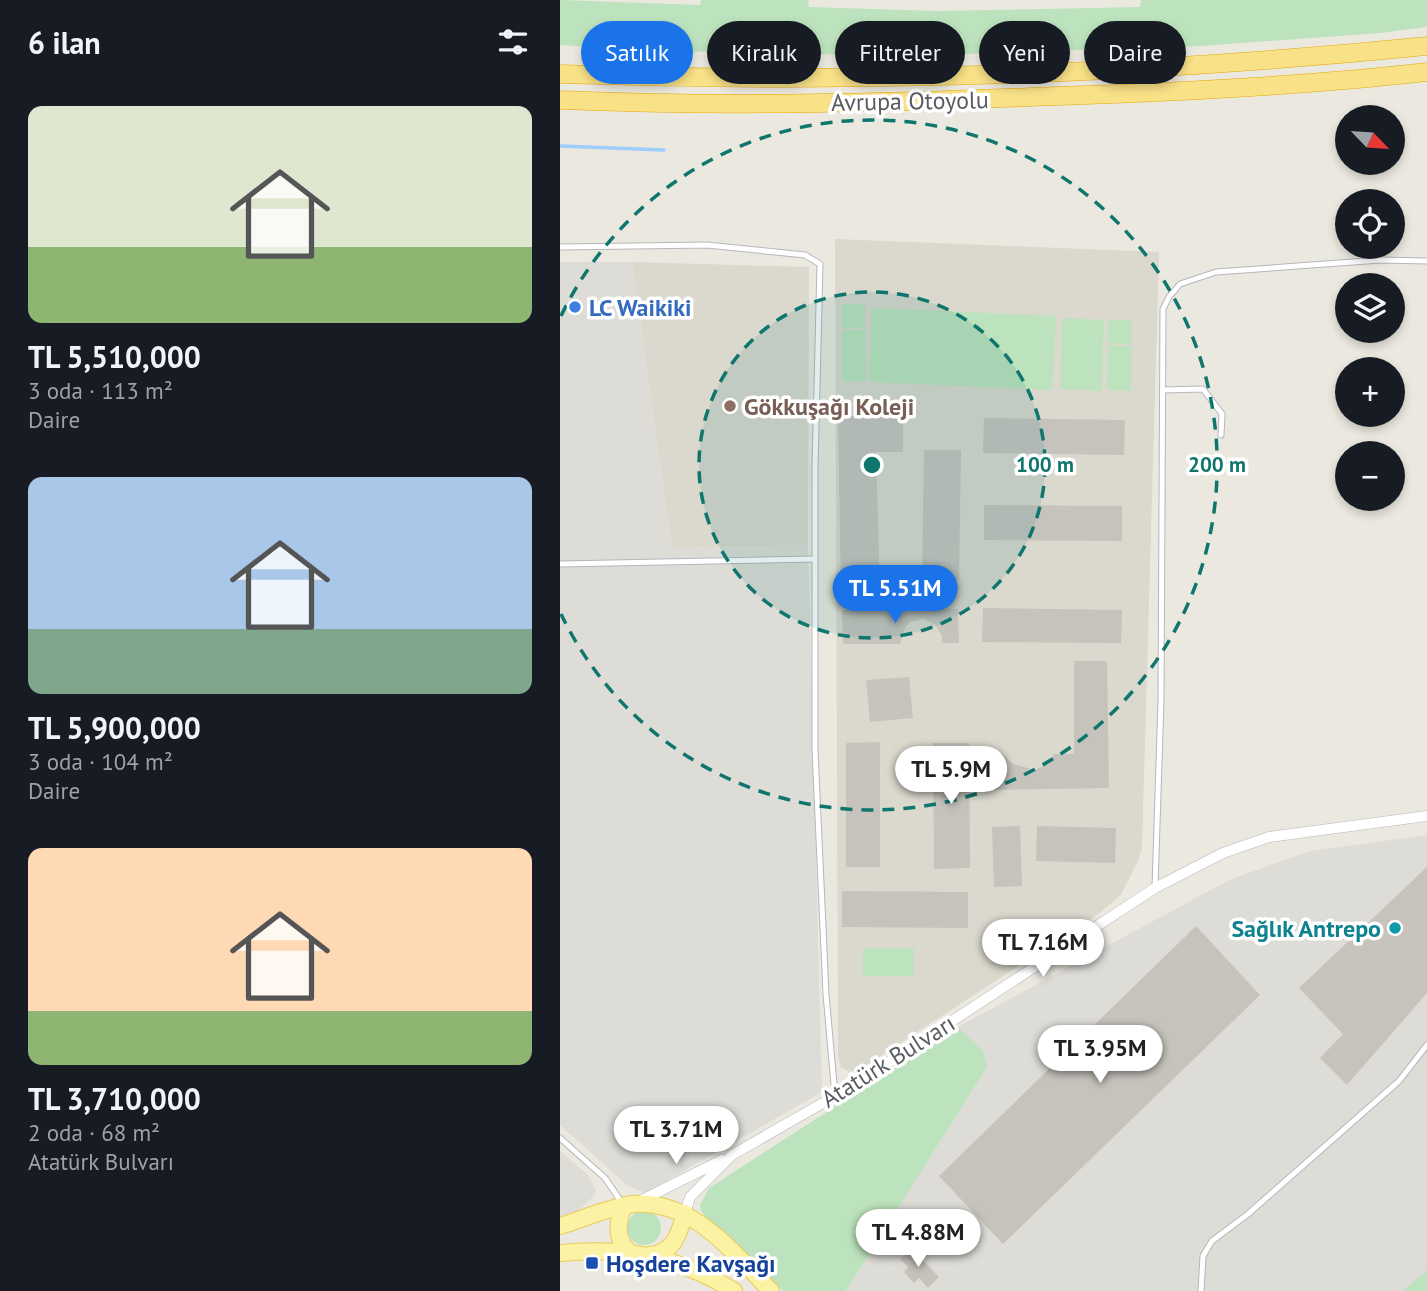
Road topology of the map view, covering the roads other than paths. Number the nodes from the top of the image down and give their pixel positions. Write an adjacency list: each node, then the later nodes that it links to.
1 (1427, 46): 3 (highway, Avrupa Otoyolu)
2 (1427, 72): 4 (highway, Avrupa Otoyolu)
3 (560, 74)
4 (560, 100)
5 (560, 247): 9 (lane)
6 (1427, 261): 7 (lane)
7 (1163, 390): 8 (lane); 12 (lane)
8 (1221, 435)
9 (815, 559): 10 (lane); 14 (lane)
10 (560, 564)
11 (1427, 816): 12 (street, Atatürk Bulvarı)
12 (1155, 888): 14 (street, Atatürk Bulvarı)
13 (1427, 1045): 25 (lane)
14 (835, 1096): 16 (street, Atatürk Bulvarı)
15 (560, 1138): 17 (lane)
16 (732, 1155): 17 (street, Atatürk Bulvarı); 18 (street, Atatürk Bulvarı)
17 (628, 1205): 18 (main road, Atatürk Bulvarı); 19 (main road, Atatürk Bulvarı); 20 (main road)
18 (685, 1213): 22 (main road); 24 (main road, Atatürk Bulvarı)
19 (560, 1226)
20 (628, 1251): 21 (main road); 22 (main road)
21 (560, 1253)
22 (650, 1255): 23 (main road)
23 (734, 1291)
24 (771, 1291)
25 (1201, 1291)

